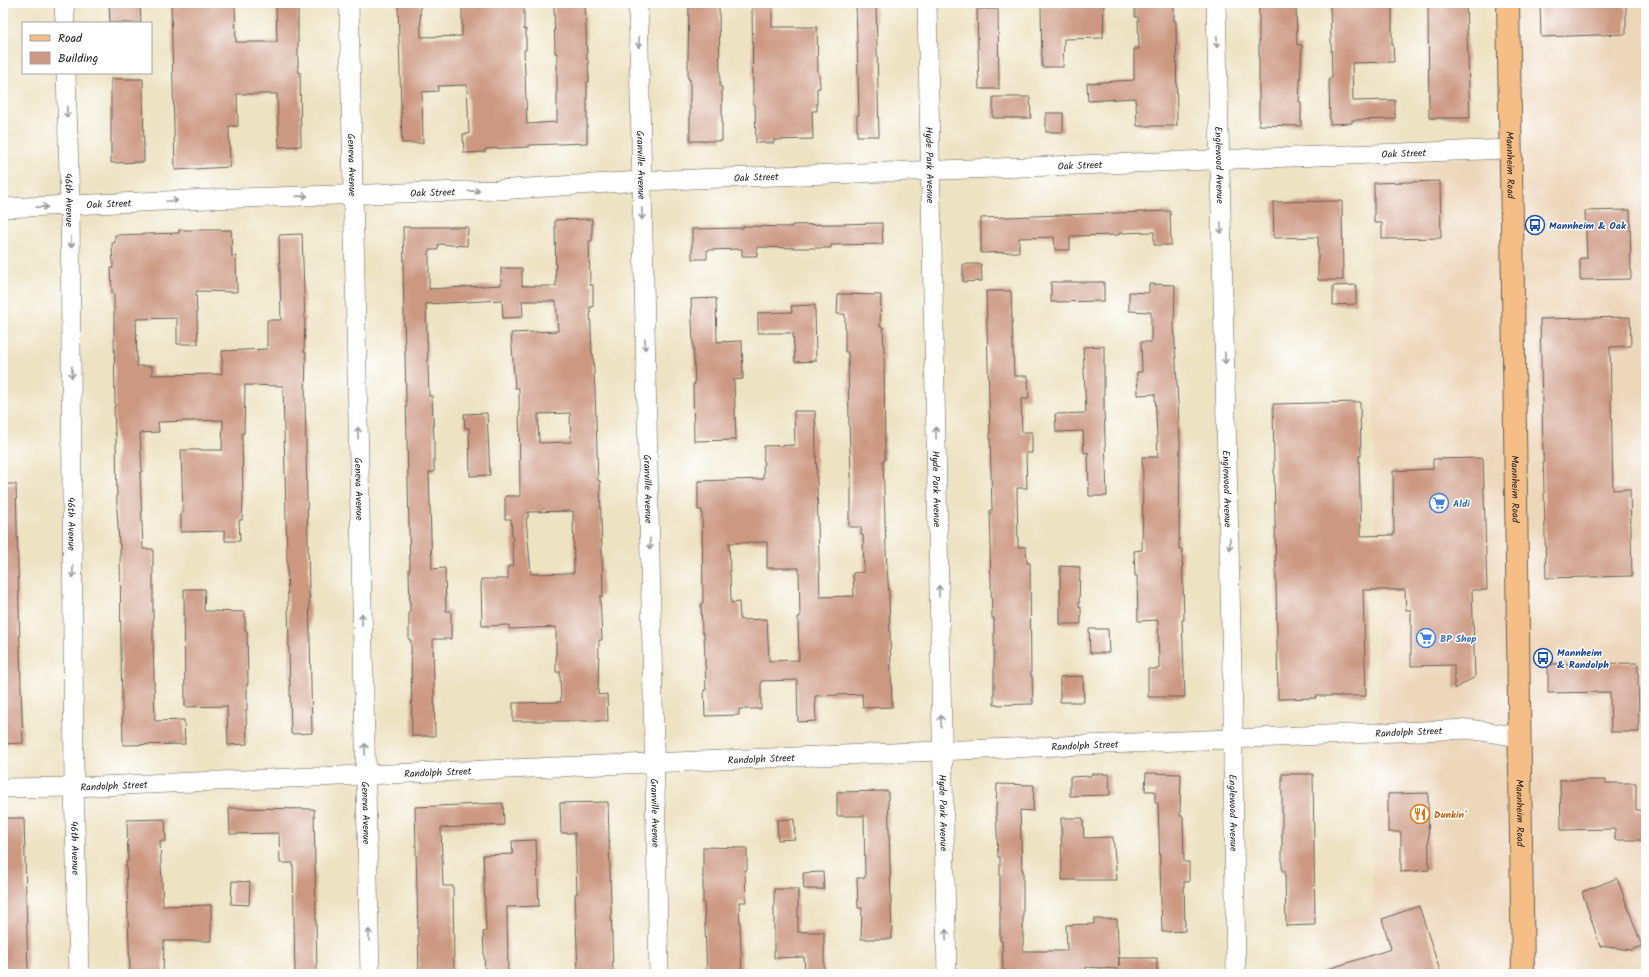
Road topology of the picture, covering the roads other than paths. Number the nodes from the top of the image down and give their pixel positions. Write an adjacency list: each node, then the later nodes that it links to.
1 (64, 3): 7 (street)
2 (349, 3): 13 (street, Geneva Avenue)
3 (638, 3): 12 (street, Granville Avenue, one-way to 12)
4 (927, 3): 11 (street, Hyde Park Avenue)
5 (1216, 3): 10 (street, Englewood Avenue, one-way to 10)
6 (1508, 3): 9 (main road, Mannheim Road)
7 (64, 22)
8 (66, 74): 14 (street, 46th Avenue, one-way to 14)
9 (1511, 148): 10 (street, Oak Street); 16 (main road, Mannheim Road)
10 (1219, 159): 11 (street, Oak Street); 17 (street, Englewood Avenue, one-way to 17)
11 (931, 171): 12 (street, Oak Street); 18 (street, Hyde Park Avenue, one-way to 11)
12 (641, 182): 13 (street, Oak Street, one-way to 12); 19 (street, Granville Avenue, one-way to 19)
13 (353, 194): 14 (street, Oak Street, one-way to 13); 20 (street, Geneva Avenue, one-way to 13)
14 (70, 206): 15 (street, Oak Street, one-way to 14); 21 (street, 46th Avenue, one-way to 21)
15 (3, 208)
16 (1520, 738): 17 (street, Randolph Street); 28 (main road, Mannheim Road)
17 (1232, 739): 18 (street, Randolph Street); 27 (street, Englewood Avenue)
18 (942, 751): 19 (street, Randolph Street); 26 (street, Hyde Park Avenue, one-way to 18)
19 (654, 763): 20 (street, Randolph Street); 25 (street, Granville Avenue)
20 (366, 775): 21 (street, Randolph Street); 24 (street, Geneva Avenue, one-way to 20)
21 (74, 787): 22 (street, Randolph Street); 23 (street, 46th Avenue)
22 (3, 788)
23 (79, 974)
24 (370, 974)
25 (659, 974)
26 (947, 974)
27 (1236, 974)
28 (1523, 974)

